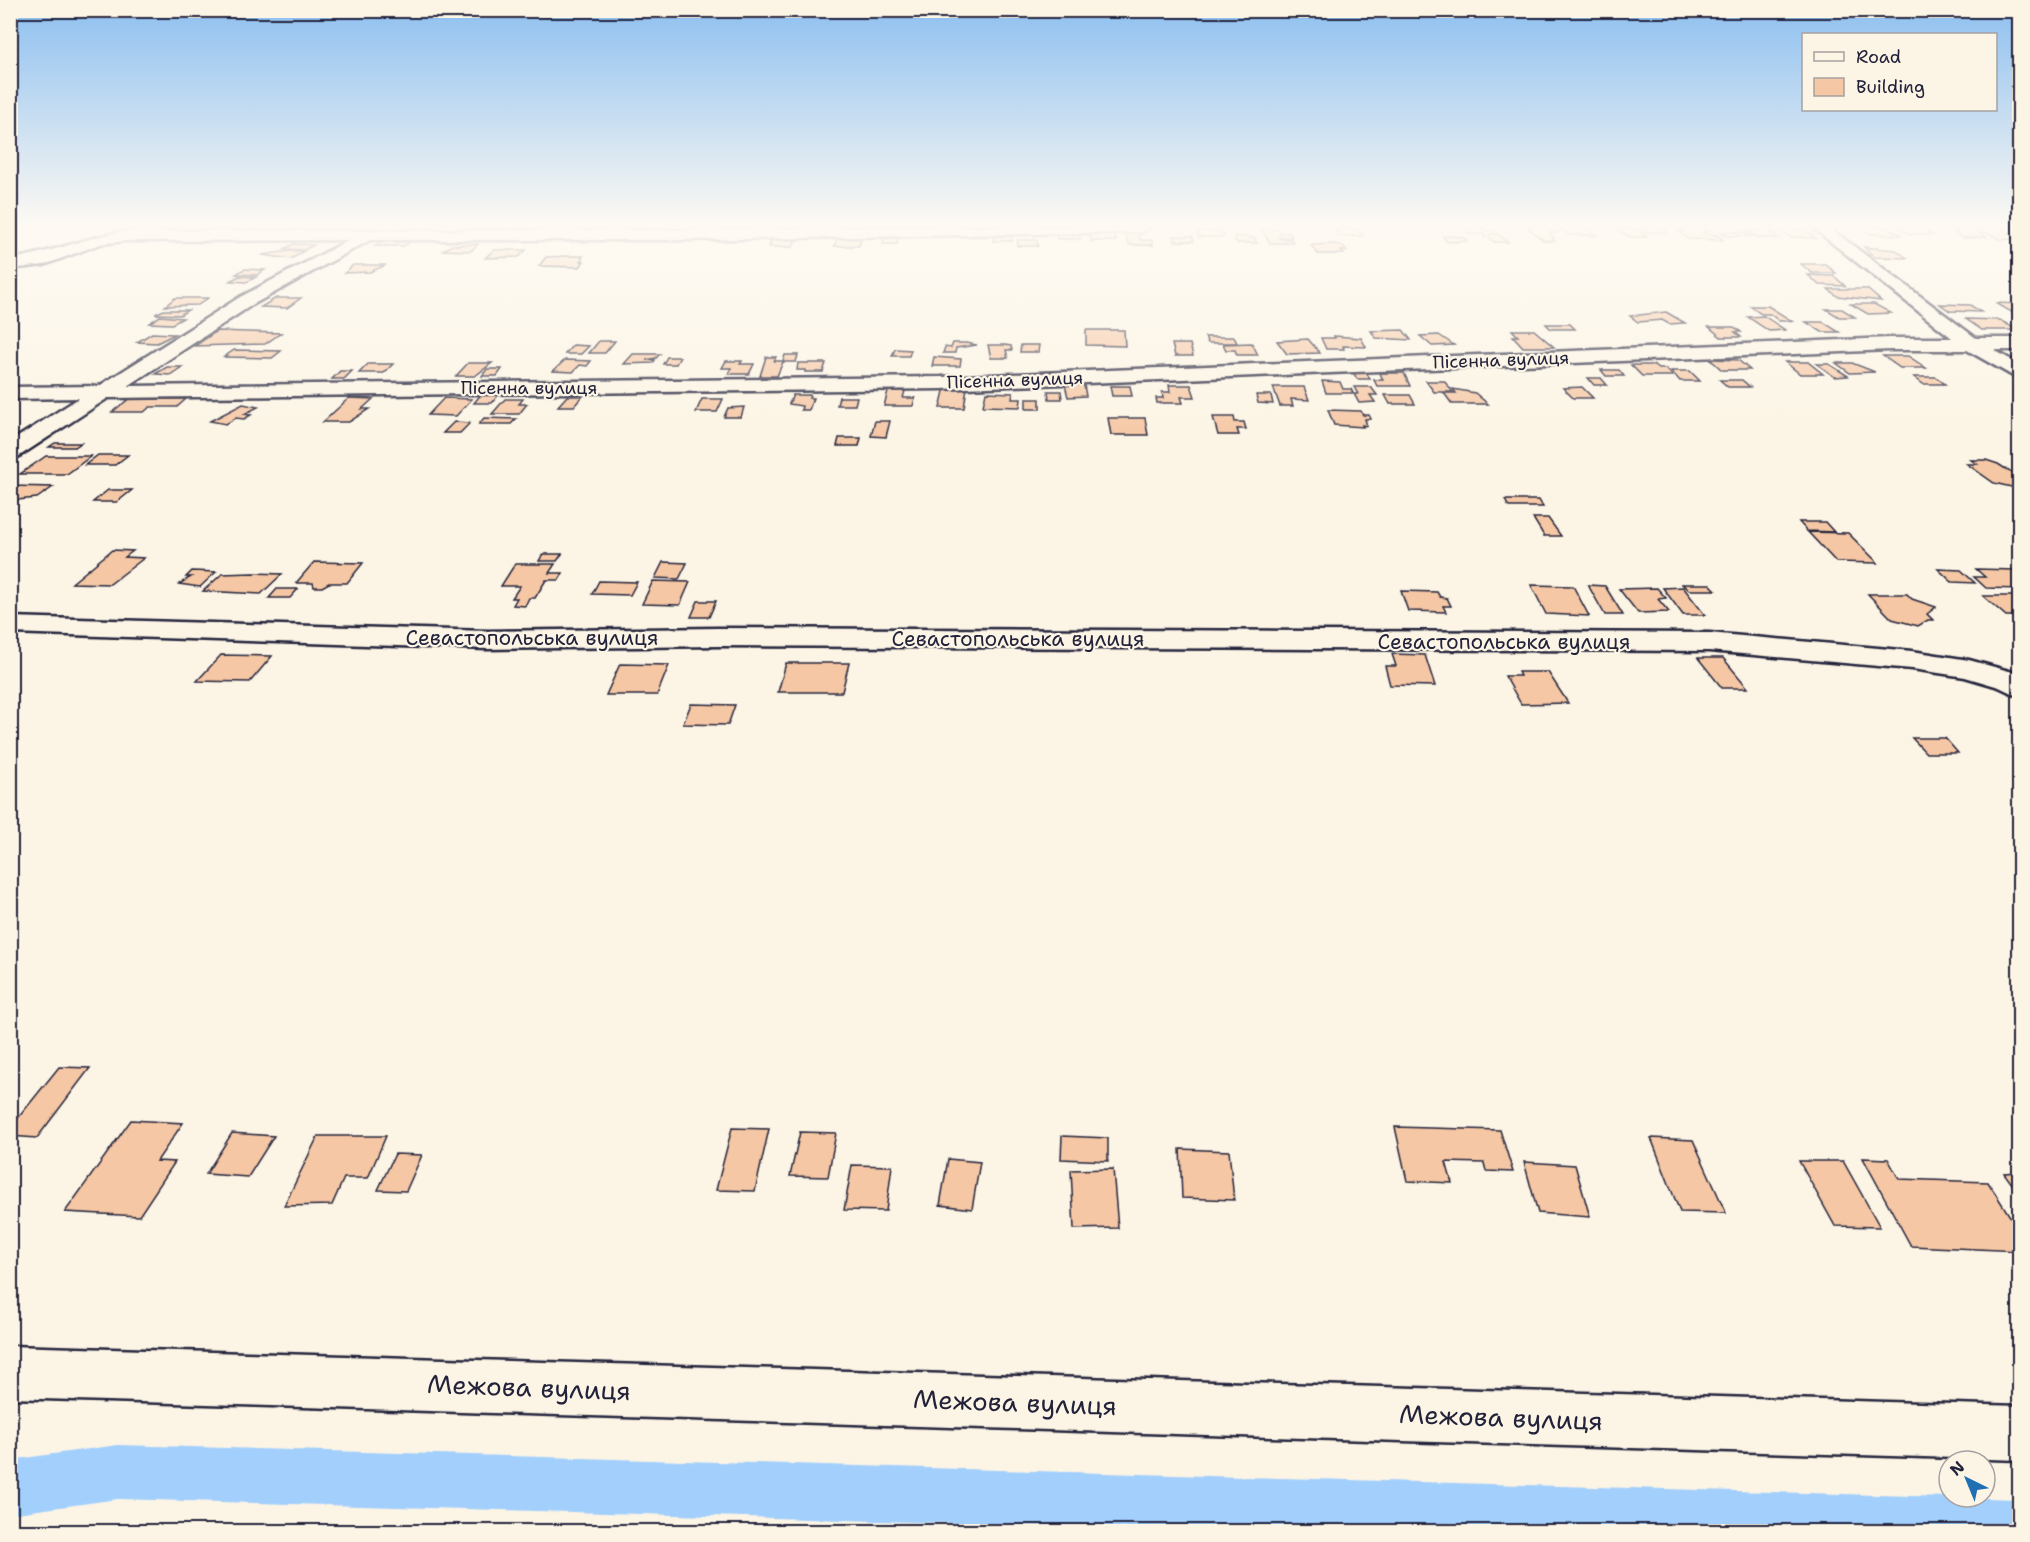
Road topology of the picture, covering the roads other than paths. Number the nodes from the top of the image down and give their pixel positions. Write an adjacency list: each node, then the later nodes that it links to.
1 (250, 299): 6 (street)
2 (1912, 299): 3 (street)
3 (1971, 344): 4 (street, Пісенна вулиця); 5 (street); 6 (street, Пісенна вулиця)
4 (2019, 344)
5 (2019, 374)
6 (100, 392): 7 (street, Пісенна вулиця); 8 (street)
7 (10, 393)
8 (10, 452)
9 (10, 625): 10 (street, Севастопольська вулиця)
10 (2019, 688)
11 (10, 1372): 12 (street, Межова вулиця)
12 (2019, 1434)

